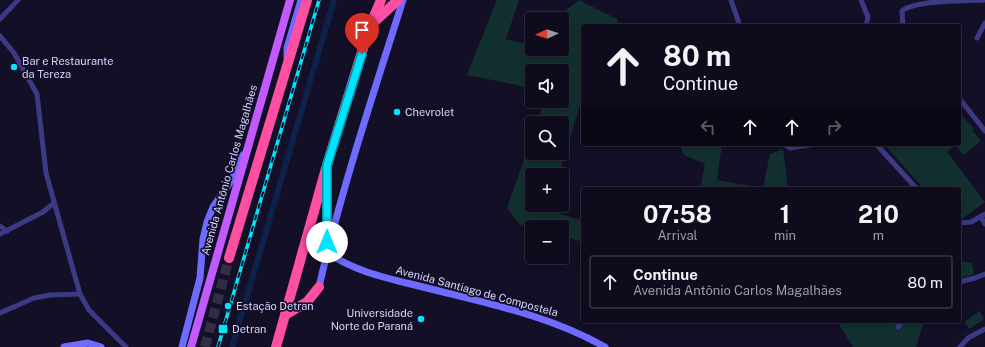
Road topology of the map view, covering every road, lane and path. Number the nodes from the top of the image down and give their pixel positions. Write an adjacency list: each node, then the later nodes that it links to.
1 (18, 0): 11 (street)
2 (290, 0): 20 (main road, Avenida Antônio Carlos Magalhães)
3 (301, 0): 19 (main road)
4 (307, 0): 21 (highway)
5 (381, 0): 16 (highway)
6 (398, 0): 16 (highway)
7 (402, 0): 37 (main road)
8 (730, 0): 13 (street)
9 (861, 0): 14 (street)
10 (984, 0): 15 (street)
11 (0, 19)
12 (985, 23): 18 (street)
13 (739, 24)
14 (866, 24)
15 (904, 24)
16 (370, 26): 28 (highway)
17 (0, 36): 30 (street)
18 (977, 38)
19 (287, 48): 20 (main road); 21 (main road)
20 (274, 58): 24 (main road, Avenida Antônio Carlos Magalhães)
21 (287, 67): 38 (highway)
22 (961, 101): 23 (street)
23 (985, 131)
24 (248, 144): 53 (main road); 54 (main road, Avenida Antônio Carlos Magalhães)
25 (787, 146): 26 (street)
26 (803, 146)
27 (878, 146): 29 (street)
28 (327, 165): 37 (highway); 46 (highway)
29 (915, 187)
30 (54, 203): 35 (street); 44 (street)
31 (983, 216): 32 (street); 33 (street)
32 (961, 223)
33 (985, 224)
34 (0, 226): 35 (street)
35 (7, 230): 36 (street)
36 (0, 234)
37 (327, 252): 39 (main road, Avenida Santiago de Compostela); 40 (main road)
38 (229, 258)
39 (341, 261): 40 (main road, Avenida Santiago de Compostela); 56 (main road, Avenida Santiago de Compostela)
40 (324, 264): 43 (main road)
41 (985, 274): 42 (street)
42 (961, 282)
43 (319, 287): 46 (highway)
44 (80, 294): 45 (street); 52 (street)
45 (0, 313)
46 (284, 315): 55 (highway)
47 (901, 323): 48 (street)
48 (898, 327)
49 (985, 329): 57 (street)
50 (64, 347): 51 (main road)
51 (101, 347)
52 (126, 347)
53 (182, 347)
54 (191, 347)
55 (276, 347)
56 (605, 347)
57 (960, 347)

